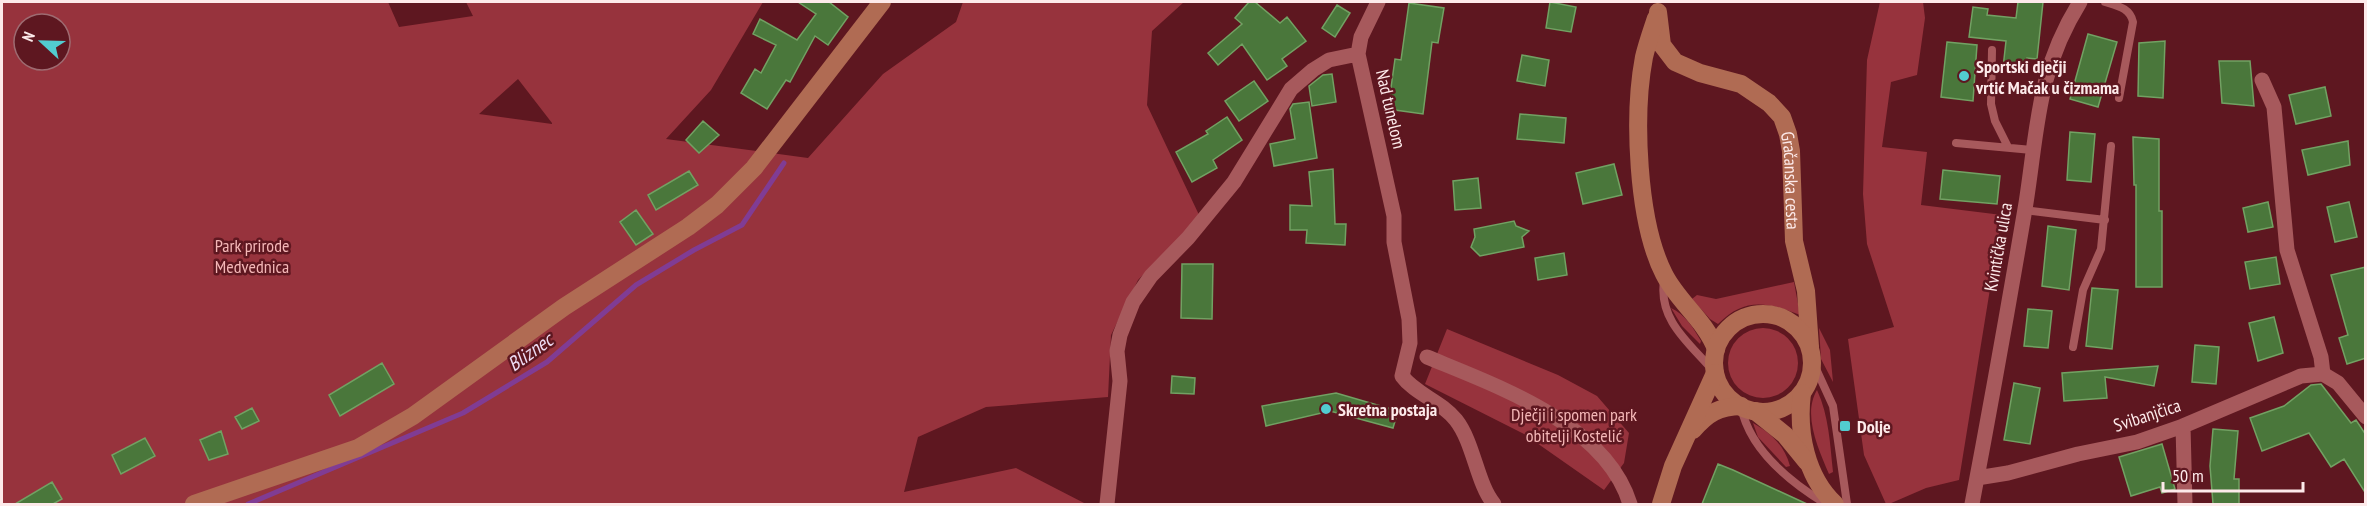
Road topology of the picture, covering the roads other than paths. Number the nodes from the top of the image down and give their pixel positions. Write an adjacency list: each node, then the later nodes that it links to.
1 (882, 2): 32 (main road)
2 (1378, 2): 7 (street)
3 (2080, 2): 15 (street, Kvintička ulica)
4 (2105, 2): 11 (lane)
5 (1660, 7): 8 (main road, Gračanska cesta); 10 (main road, Gračanska cesta)
6 (1992, 50): 14 (lane)
7 (1358, 54): 33 (street, Nad tunelom); 34 (street, Nad tunelom)
8 (1686, 68): 10 (main road); 21 (main road, Gračanska cesta)
9 (2262, 80): 24 (street)
10 (1640, 86): 18 (main road, Gračanska cesta)
11 (2119, 98)
12 (1956, 143): 14 (lane)
13 (2111, 146): 17 (lane)
14 (2008, 147): 15 (lane)
15 (2032, 150): 16 (street, Kvintička ulica)
16 (2024, 210): 17 (lane); 31 (street, Kvintička ulica)
17 (2105, 220): 19 (lane)
18 (1665, 277): 20 (main road, Gračanska cesta); 23 (lane)
19 (2073, 347)
20 (1716, 349): 21 (main road); 23 (main road)
21 (1811, 354): 25 (main road); 39 (lane)
22 (1427, 357): 35 (street)
23 (1715, 373): 26 (main road); 29 (main road)
24 (2323, 374): 27 (street); 28 (street, Svibanjčica)
25 (1802, 393): 26 (main road); 30 (main road)
26 (1748, 409): 29 (main road); 30 (main road); 37 (lane)
27 (2366, 417)
28 (2183, 426): 31 (street, Svibanjčica); 41 (street)
29 (1686, 438): 36 (main road)
30 (1808, 463): 38 (main road)
31 (1977, 478): 40 (street, Kvintička ulica)
32 (194, 504)
33 (1107, 504)
34 (1494, 504)
35 (1630, 504)
36 (1661, 504)
37 (1826, 504)
38 (1835, 504)
39 (1847, 504)
40 (1972, 504)
41 (2185, 504)

